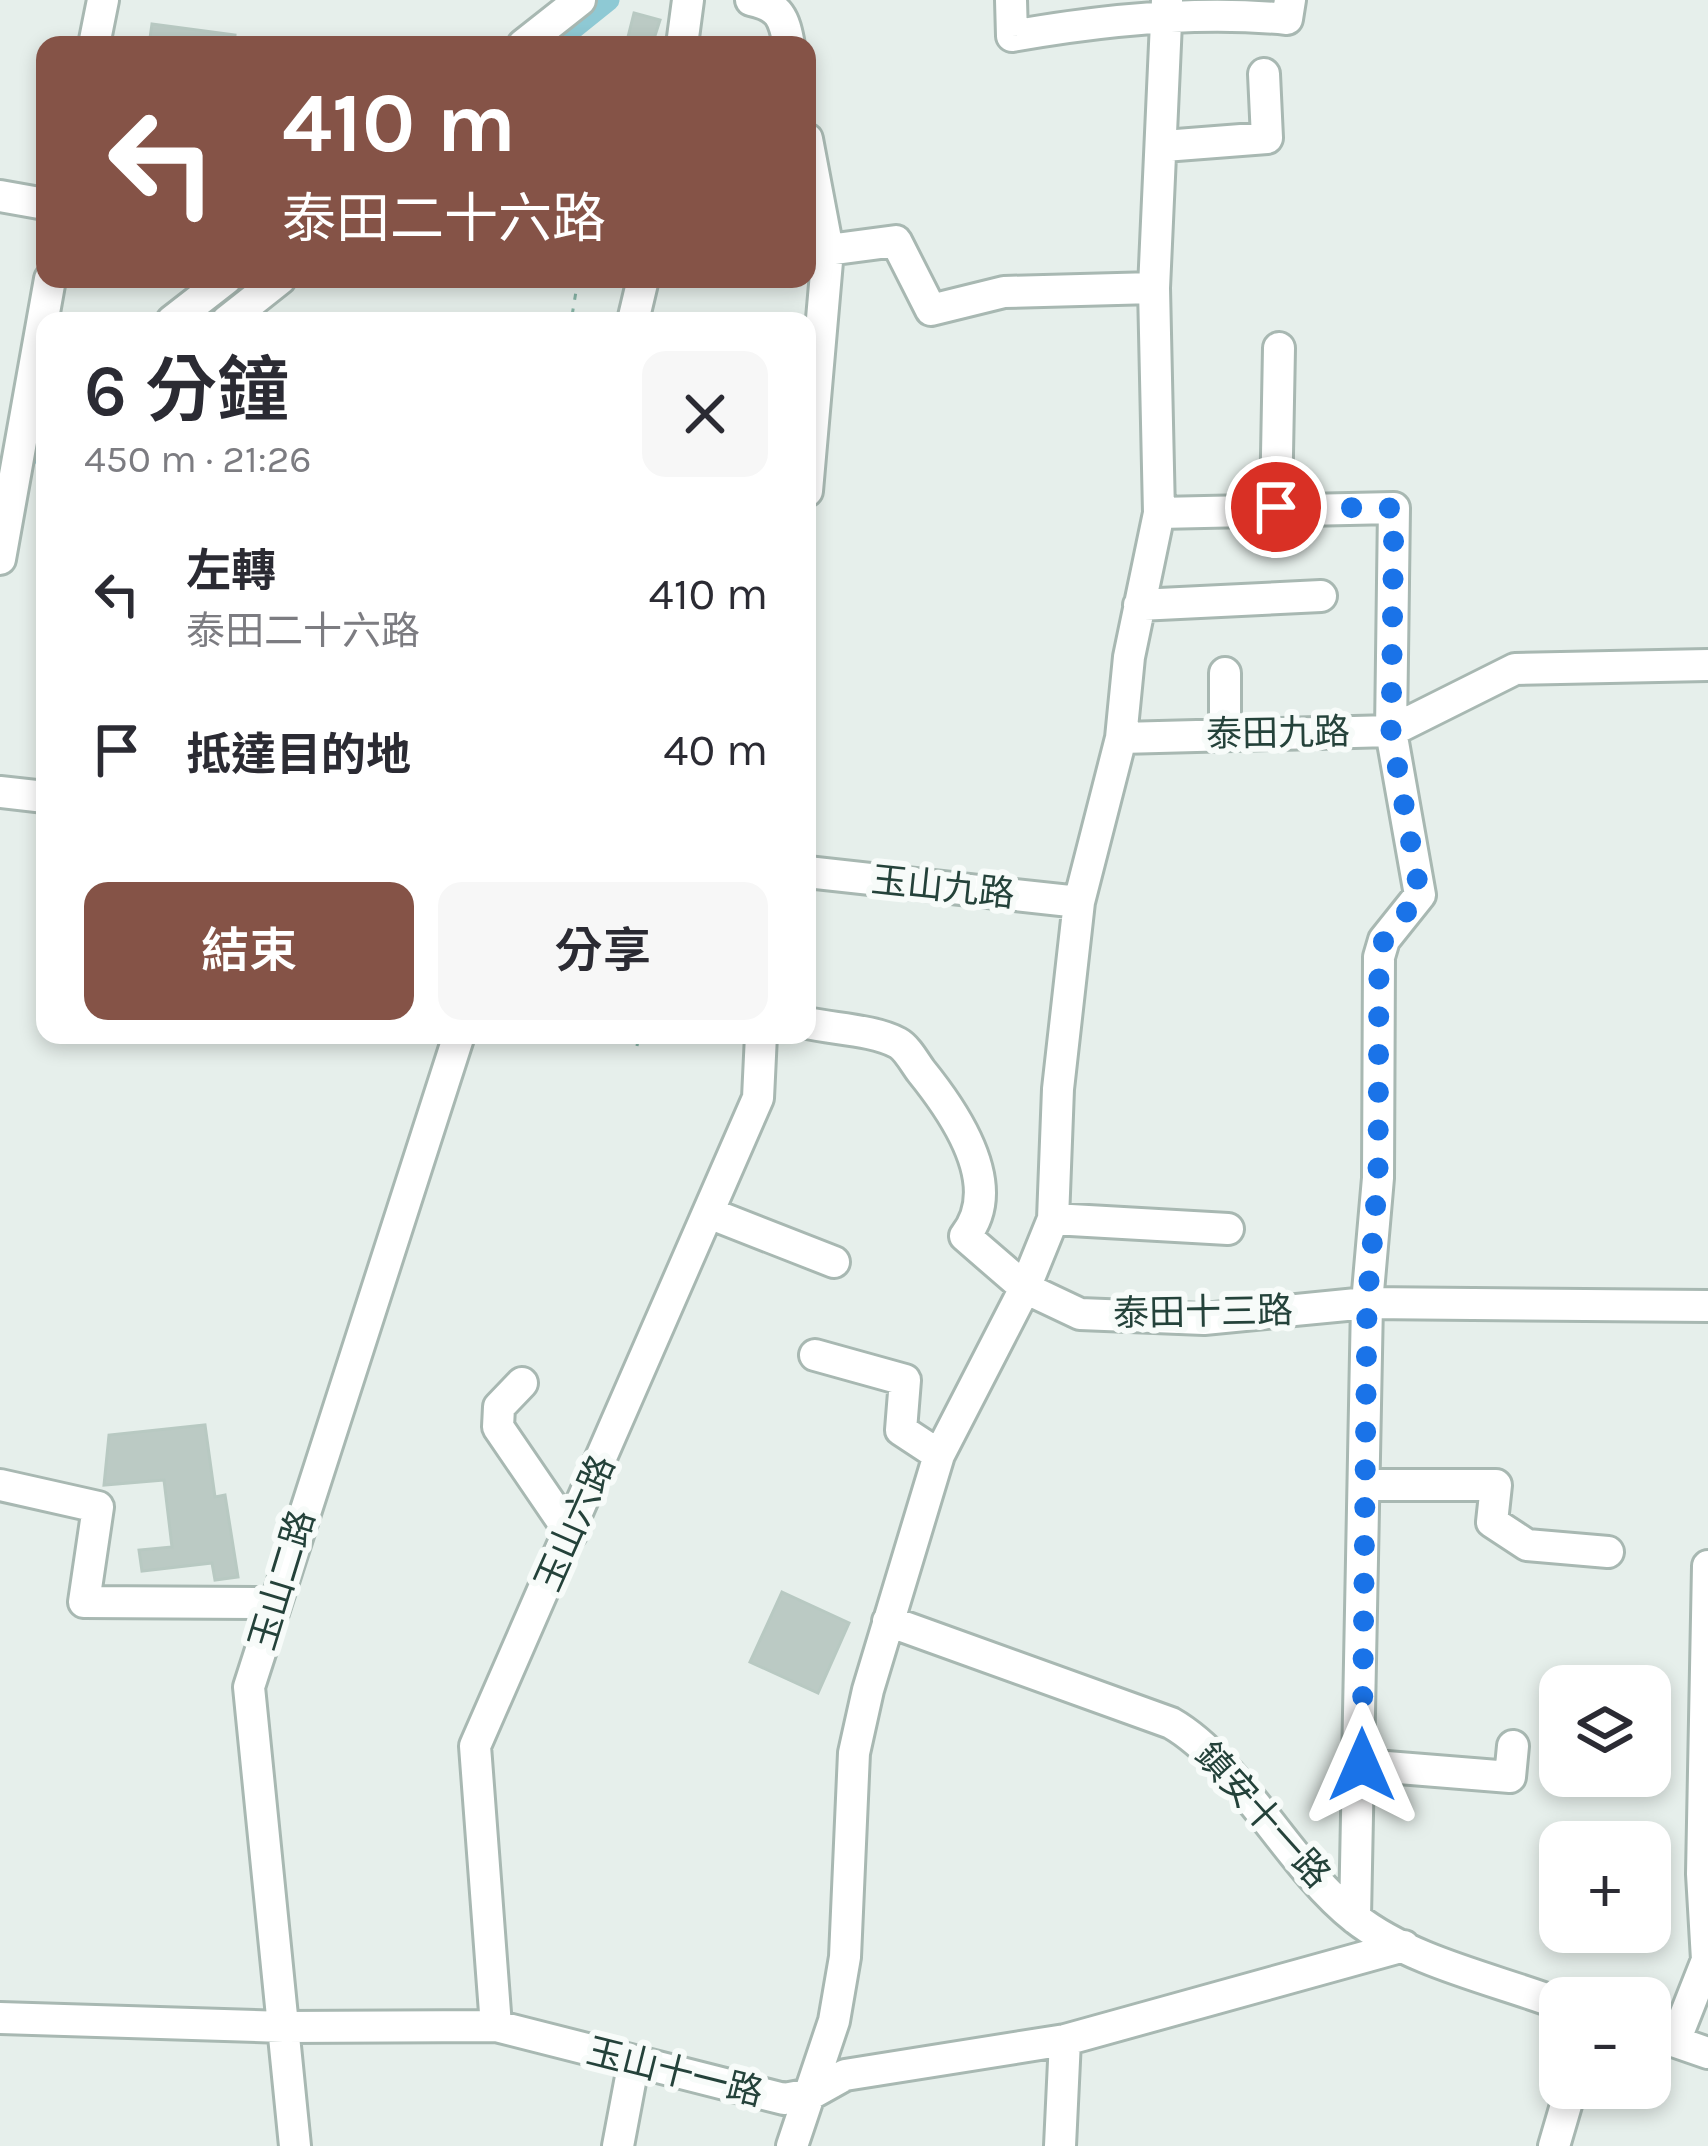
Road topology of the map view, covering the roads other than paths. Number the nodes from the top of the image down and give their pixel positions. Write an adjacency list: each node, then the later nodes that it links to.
1 (103, 0): 8 (street)
2 (580, 0): 9 (street)
3 (688, 0): 10 (street)
4 (751, 0): 11 (street)
5 (1011, 0): 7 (street)
6 (1290, 0): 7 (street)
7 (1168, 10): 13 (street)
8 (96, 36)
9 (534, 36)
10 (683, 36)
11 (787, 36)
12 (1264, 74): 13 (street)
13 (1164, 146): 20 (street)
14 (816, 187): 17 (street)
15 (0, 196): 16 (street)
16 (36, 202)
17 (828, 250): 20 (street); 24 (street)
18 (214, 288): 21 (street)
19 (269, 288): 22 (street)
20 (1154, 288): 30 (street)
21 (184, 312)
22 (238, 312)
23 (1279, 348): 29 (street)
24 (816, 388)
25 (35, 428): 26 (street); 28 (street)
26 (0, 457)
27 (36, 473): 28 (street)
28 (14, 490): 31 (street)
29 (1276, 507): 30 (street); 36 (street)
30 (1160, 513): 33 (street)
31 (0, 559)
32 (1321, 596): 33 (street)
33 (1138, 605): 38 (street)
34 (1708, 665): 36 (street, 泰田九路)
35 (1225, 673): 37 (street)
36 (1391, 731): 37 (street, 泰田九路); 51 (street)
37 (1225, 733): 38 (street, 泰田九路)
38 (1121, 739): 42 (street)
39 (0, 792): 40 (street)
40 (36, 796)
41 (816, 873): 42 (street, 玉山九路)
42 (1079, 902): 47 (street)
43 (816, 1025): 50 (street, 泰田十三路)
44 (456, 1044): 62 (street, 玉山二路)
45 (761, 1044): 46 (street, 玉山六路)
46 (709, 1213): 49 (street); 58 (street, 玉山六路)
47 (1053, 1220): 48 (street); 50 (street)
48 (1228, 1229)
49 (834, 1262)
50 (1024, 1288): 51 (street, 泰田十三路); 55 (street)
51 (1367, 1304): 52 (street, 泰田十三路); 56 (street)
52 (1708, 1306)
53 (815, 1355): 55 (street)
54 (522, 1384): 58 (street)
55 (939, 1454): 63 (street)
56 (1364, 1484): 59 (street); 65 (street)
57 (0, 1485): 62 (street)
58 (571, 1534): 72 (street, 玉山六路)
59 (1608, 1552)
60 (1708, 1566): 61 (street)
61 (1708, 1596): 66 (street)
62 (274, 1603): 73 (street, 玉山二路)
63 (888, 1621): 67 (street, 鎮安十一路); 78 (street)
64 (1514, 1746): 65 (street)
65 (1362, 1765): 67 (street)
66 (1705, 1874): 71 (street)
67 (1355, 1918): 68 (street, 鎮安十一路)
68 (1404, 1946): 69 (street, 鎮安十一路); 74 (street, 玉山十一路)
69 (1539, 1995)
70 (0, 2018): 73 (street, 玉山十一路)
71 (1671, 2023)
72 (496, 2026): 73 (street, 玉山十一路); 77 (street, 玉山十一路)
73 (284, 2027): 80 (street, 玉山二路)
74 (1065, 2040): 78 (street, 玉山十一路); 83 (street)
75 (1671, 2040): 76 (street)
76 (1708, 2053)
77 (634, 2061): 78 (street, 玉山十一路); 81 (street)
78 (812, 2094): 82 (street)
79 (1565, 2109): 84 (street)
80 (295, 2146)
81 (618, 2146)
82 (792, 2146)
83 (1060, 2146)
84 (1554, 2146)

